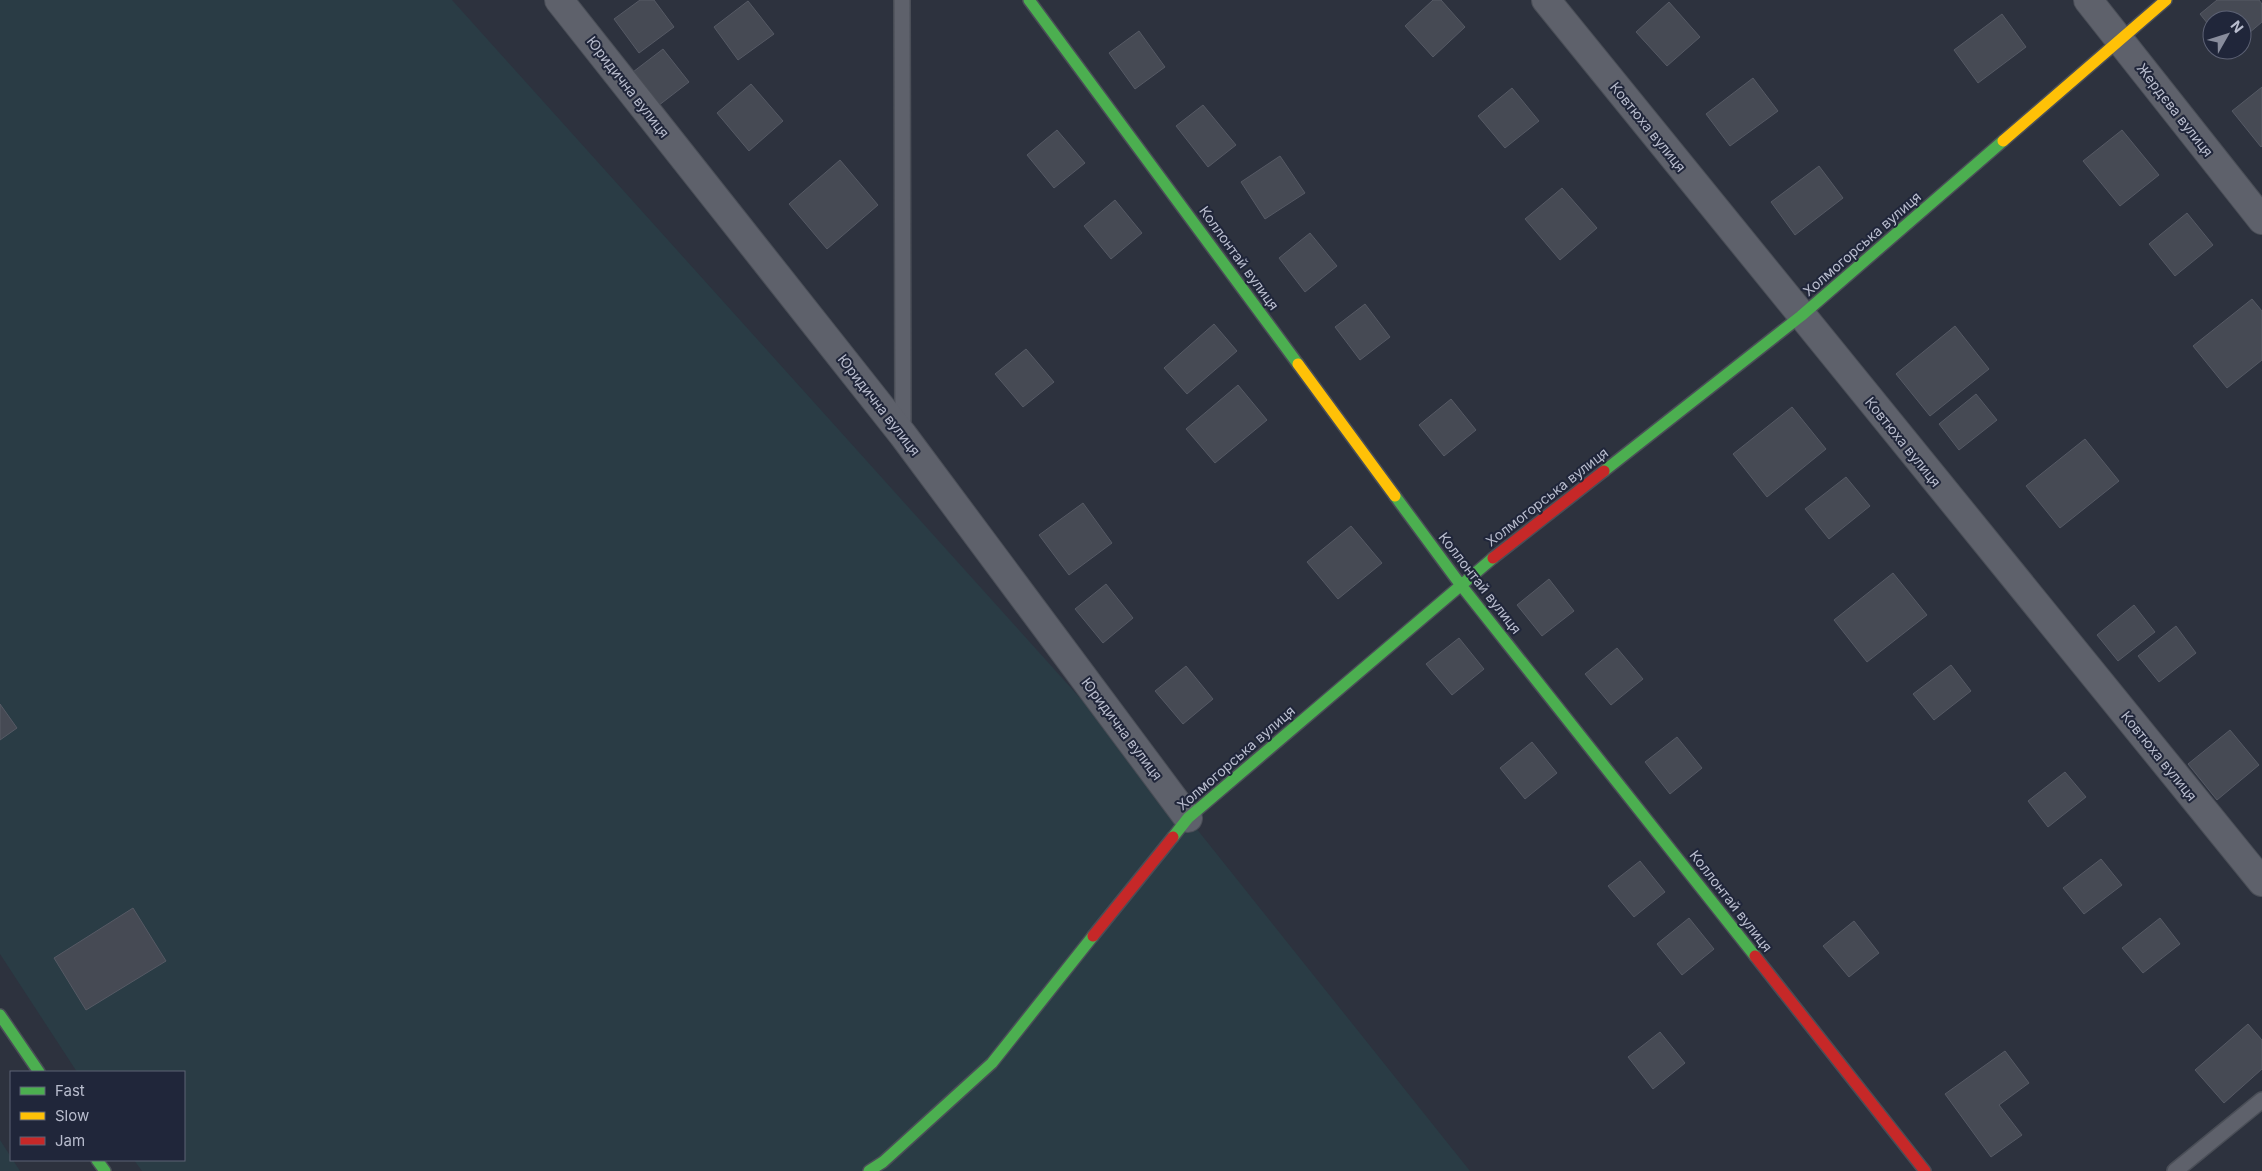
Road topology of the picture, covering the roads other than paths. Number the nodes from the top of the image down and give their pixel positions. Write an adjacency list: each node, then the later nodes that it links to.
1 (559, 0): 10 (street, Юридична вулиця)
2 (902, 0): 10 (lane)
3 (1029, 0): 11 (street, Коллонтай вулиця)
4 (1546, 0): 9 (street, Ковтюха вулиця)
5 (2088, 0): 7 (street, Жердєва вулиця)
6 (2166, 0): 7 (street, Холмогорська вулиця)
7 (2120, 40): 8 (street, Жердєва вулиця); 9 (street, Холмогорська вулиця)
8 (2262, 220)
9 (1801, 316): 11 (street, Холмогорська вулиця); 13 (street, Ковтюха вулиця)
10 (903, 435): 12 (street, Юридична вулиця)
11 (1460, 584): 12 (street, Холмогорська вулиця); 18 (street, Коллонтай вулиця)
12 (1188, 818): 17 (street, Холмогорська вулиця)
13 (2262, 882)
14 (0, 1015): 15 (street)
15 (37, 1071)
16 (2262, 1100): 19 (lane)
17 (869, 1171)
18 (1925, 1171)
19 (2176, 1171)

